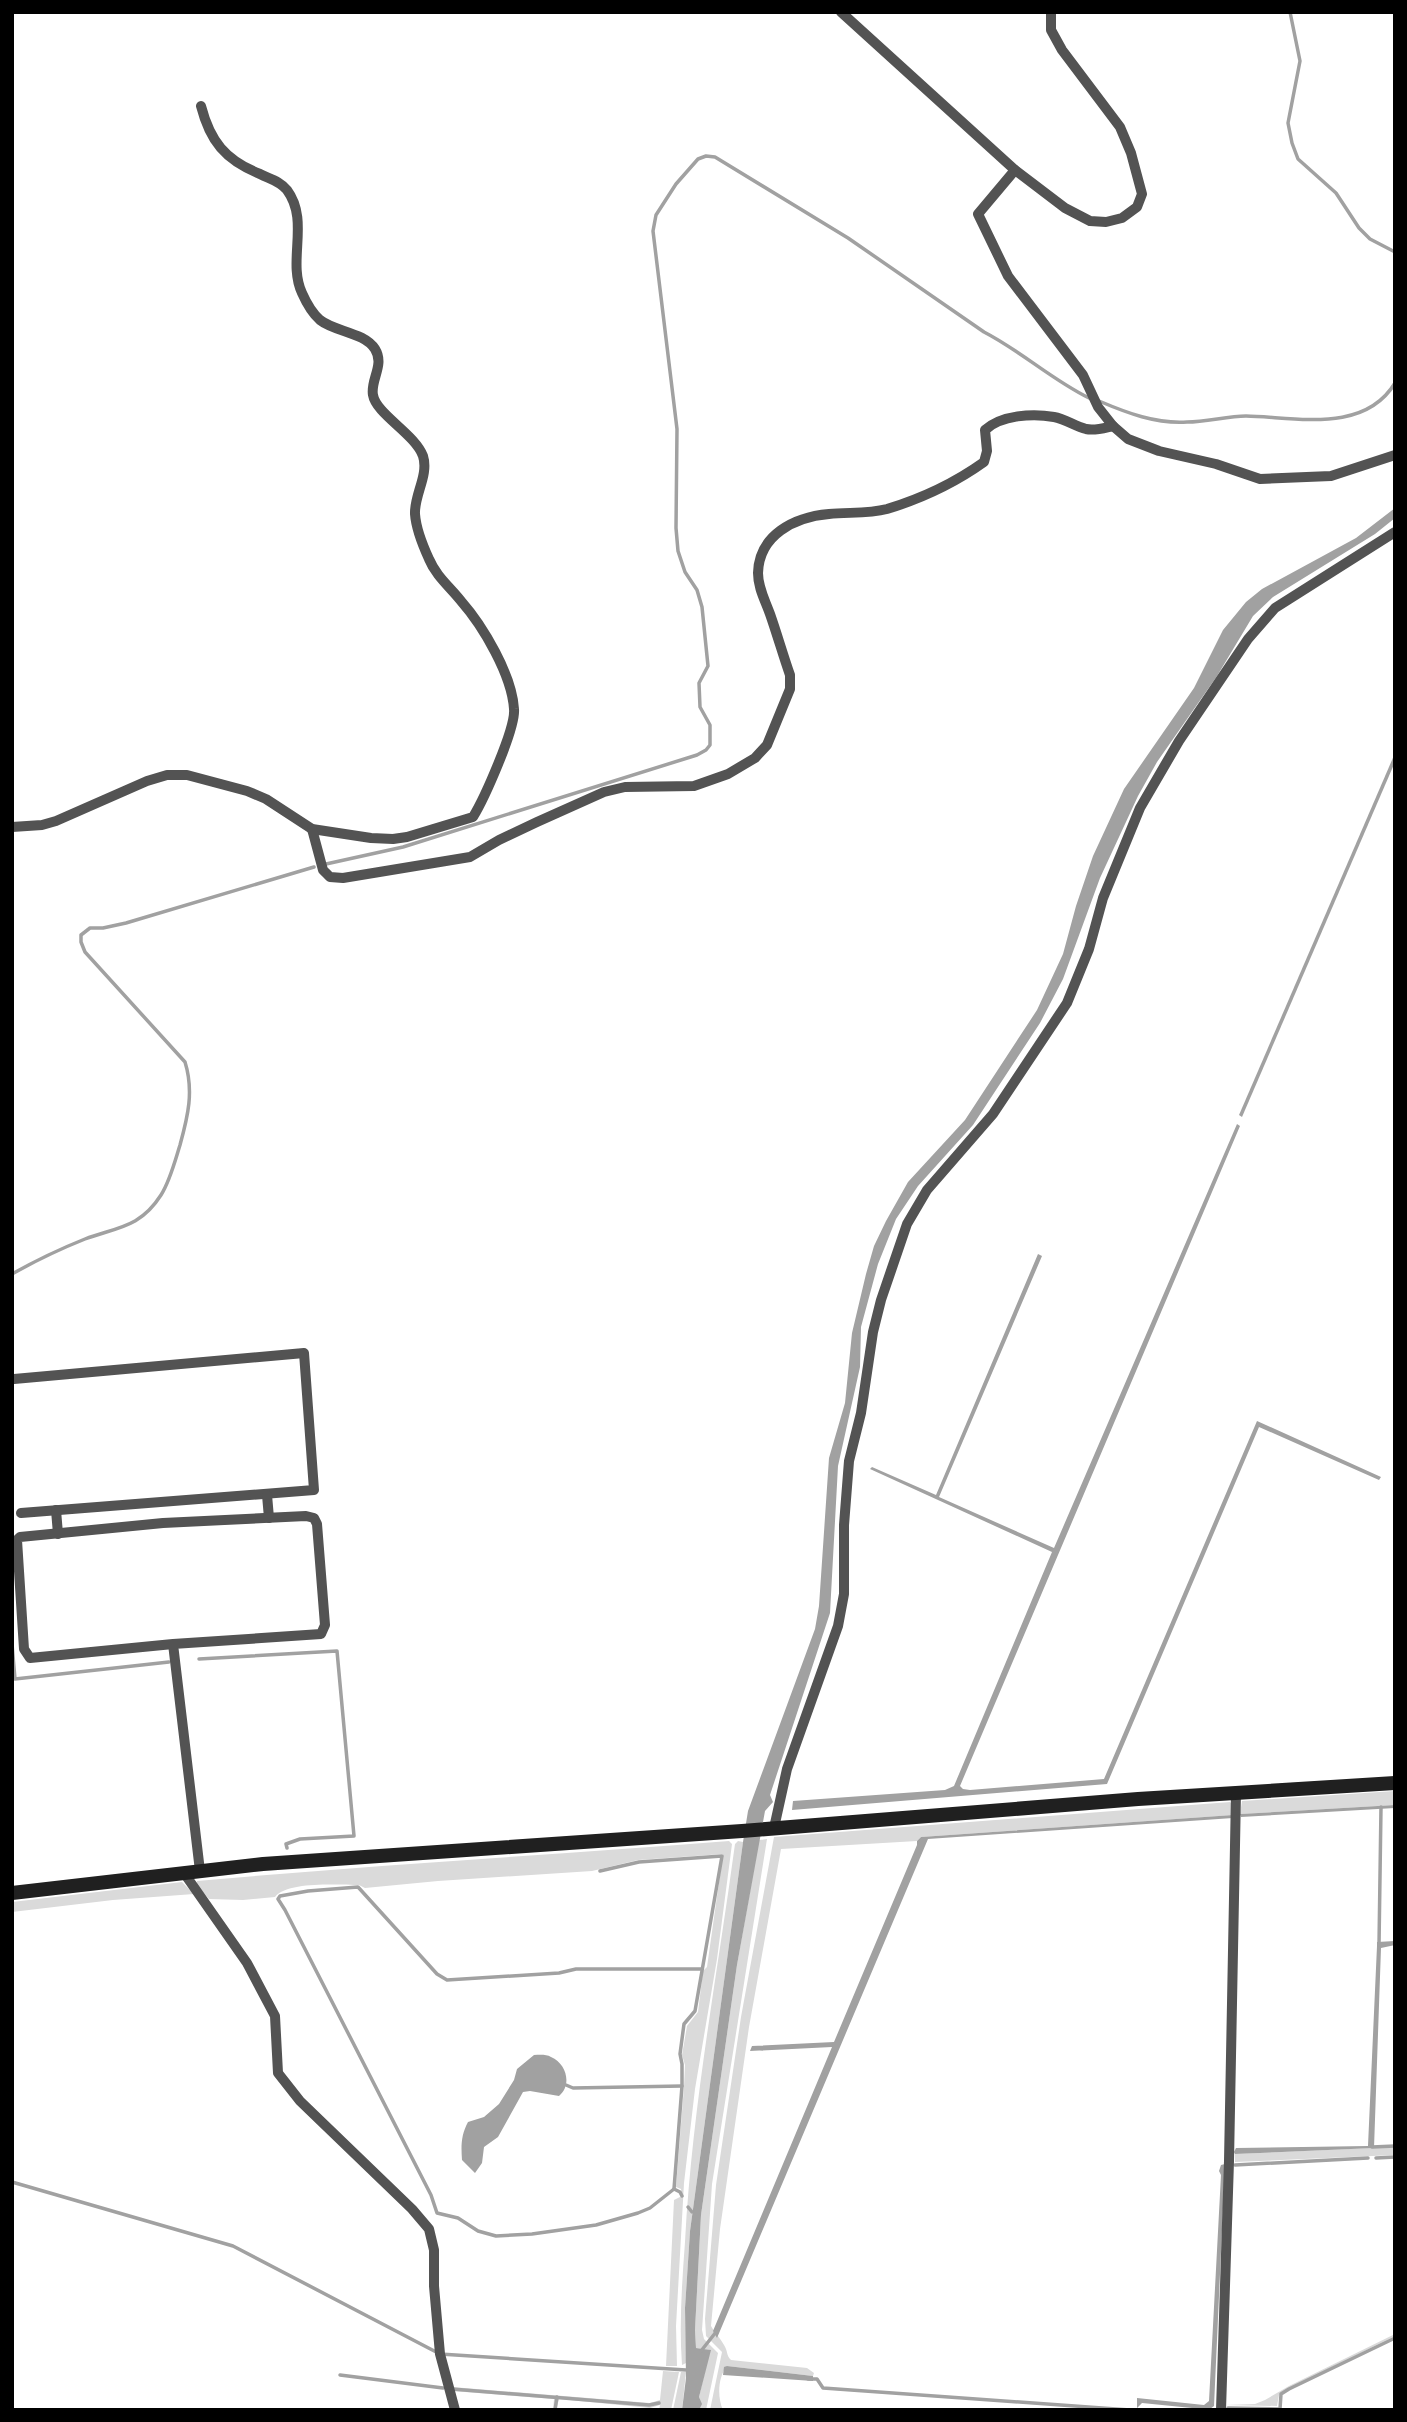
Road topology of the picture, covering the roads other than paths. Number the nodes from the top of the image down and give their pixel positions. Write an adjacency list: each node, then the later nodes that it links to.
1 (841, 12): 4 (street)
2 (1051, 12): 4 (street)
3 (201, 106): 9 (street)
4 (1016, 170): 5 (street)
5 (1113, 426): 6 (street); 9 (street)
6 (1395, 455)
7 (1395, 532): 21 (street)
8 (12, 827): 9 (street)
9 (312, 829)
10 (14, 1379): 11 (street)
11 (267, 1495): 12 (street); 15 (street)
12 (161, 1503): 13 (street); 16 (street)
13 (56, 1510): 14 (street); 17 (street)
14 (21, 1513)
15 (270, 1518): 16 (street); 18 (street)
16 (163, 1523): 17 (street)
17 (58, 1534): 18 (street)
18 (173, 1644): 22 (street)
19 (1395, 1783): 20 (main road)
20 (1236, 1793): 21 (main road); 26 (street)
21 (770, 1829): 22 (main road)
22 (200, 1871): 23 (main road)
23 (184, 1873): 24 (main road); 25 (street)
24 (12, 1893)
25 (454, 2410)
26 (1222, 2410)

